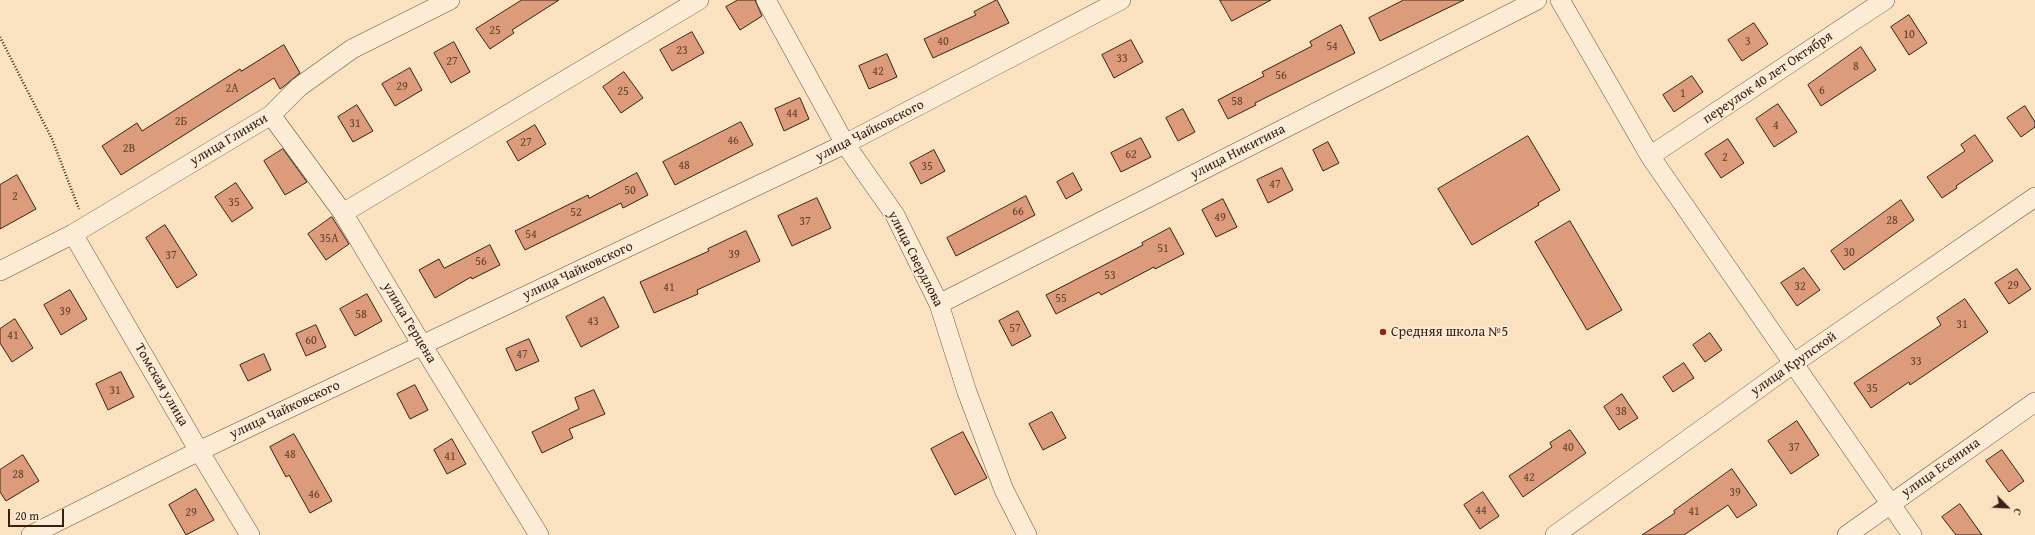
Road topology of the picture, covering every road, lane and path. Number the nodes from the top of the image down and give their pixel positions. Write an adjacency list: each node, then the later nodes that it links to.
1 (450, 0): 9 (street, улица Глинки)
2 (699, 0): 13 (street)
3 (766, 0): 10 (street, улица Свердлова)
4 (1121, 0): 10 (street, улица Чайковского)
5 (1537, 0): 16 (street, улица Никитина)
6 (1560, 0): 11 (street)
7 (1885, 0): 11 (street, переулок 40 лет Октября)
8 (0, 37): 14 (path)
9 (271, 115): 13 (street, улица Герцена); 14 (street, улица Глинки)
10 (845, 144): 16 (street, улица Свердлова); 17 (street, улица Чайковского)
11 (1650, 156): 18 (street)
12 (2035, 197): 18 (street, улица Крупской)
13 (343, 213): 17 (street, улица Герцена)
14 (80, 230): 15 (street, улица Глинки); 20 (street, Томская улица)
15 (0, 271)
16 (939, 304): 25 (street, улица Свердлова)
17 (422, 345): 20 (street, улица Чайковского); 24 (street, улица Герцена)
18 (1794, 363): 21 (street); 26 (street, улица Крупской)
19 (2035, 402): 21 (street, улица Есенина)
20 (199, 451): 22 (street, улица Чайковского); 23 (street, Томская улица)
21 (1892, 503): 27 (street, улица Есенина); 28 (street)
22 (31, 535)
23 (250, 535)
24 (540, 535)
25 (1027, 535)
26 (1555, 535)
27 (1847, 535)
28 (1912, 535)

